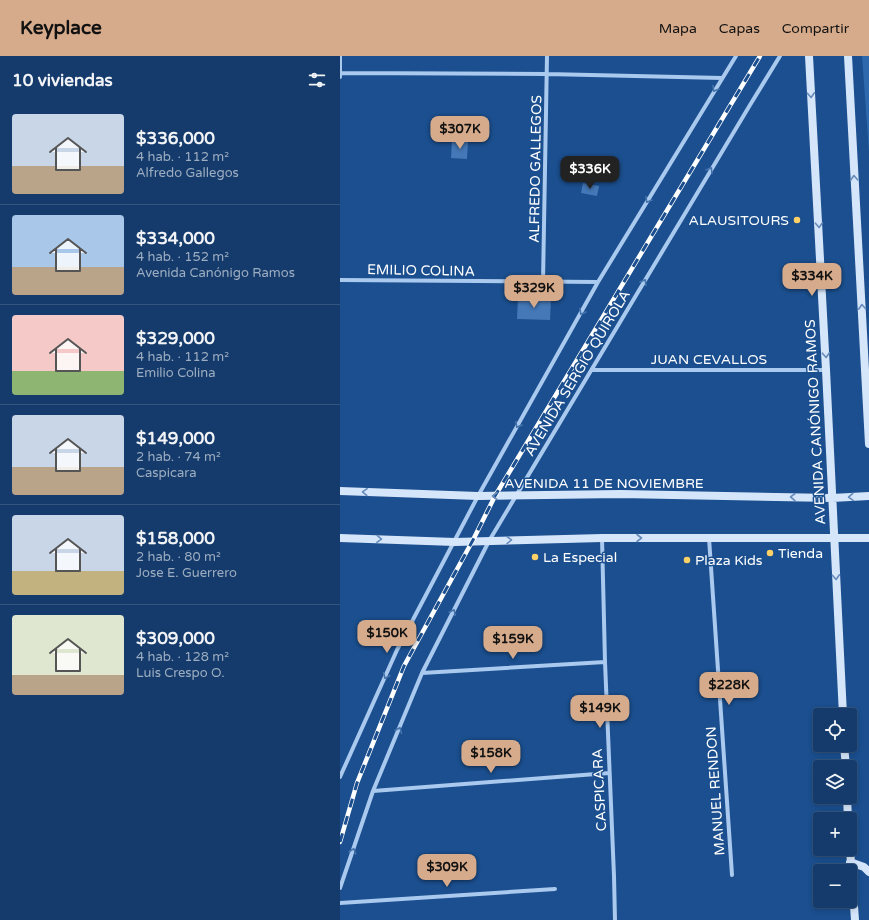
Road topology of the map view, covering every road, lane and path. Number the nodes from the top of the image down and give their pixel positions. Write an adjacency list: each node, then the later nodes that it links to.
1 (340, 56): 7 (street)
2 (547, 56): 8 (street, ALFREDO GALLEGOS)
3 (736, 56): 10 (street, AVENIDA SERGIO QUIROLA)
4 (780, 56): 14 (street, AVENIDA SERGIO QUIROLA, one-way to 4)
5 (809, 56): 15 (main road, AVENIDA CANÓNIGO RAMOS, one-way to 15)
6 (848, 56): 16 (main road, one-way to 6)
7 (340, 73): 8 (street); 9 (street)
8 (547, 74): 10 (street); 12 (street, ALFREDO GALLEGOS)
9 (340, 78)
10 (722, 78): 13 (street, AVENIDA SERGIO QUIROLA, one-way to 13)
11 (340, 280): 12 (street, EMILIO COLINA)
12 (543, 282): 13 (street, EMILIO COLINA)
13 (598, 282): 18 (street, AVENIDA SERGIO QUIROLA, one-way to 18)
14 (592, 370): 15 (street, JUAN CEVALLOS); 19 (street, AVENIDA SERGIO QUIROLA)
15 (826, 370): 21 (main road, AVENIDA CANÓNIGO RAMOS)
16 (869, 444)
17 (340, 491): 18 (main road, AVENIDA 11 DE NOVIEMBRE, one-way to 17)
18 (478, 496): 19 (main road, AVENIDA 11 DE NOVIEMBRE, one-way to 18); 28 (street, AVENIDA SERGIO QUIROLA)
19 (516, 496): 21 (main road, AVENIDA 11 DE NOVIEMBRE, one-way to 19); 27 (street, AVENIDA SERGIO QUIROLA)
20 (869, 496): 21 (main road, AVENIDA 11 DE NOVIEMBRE, one-way to 21)
21 (832, 498): 25 (main road, AVENIDA CANÓNIGO RAMOS)
22 (340, 538): 28 (main road, one-way to 28)
23 (602, 538): 24 (main road, one-way to 24); 27 (main road, one-way to 23); 29 (street, CASPICARA)
24 (709, 538): 25 (main road); 38 (street, MANUEL RENDON)
25 (834, 538): 26 (main road); 31 (main road, AVENIDA CANÓNIGO RAMOS, one-way to 31)
26 (869, 538)
27 (489, 541): 28 (main road); 30 (street, AVENIDA SERGIO QUIROLA, one-way to 27)
28 (454, 542): 33 (street, AVENIDA SERGIO QUIROLA, one-way to 33)
29 (605, 662): 30 (street); 32 (street, CASPICARA)
30 (422, 673): 34 (street, AVENIDA SERGIO QUIROLA, one-way to 30)
31 (843, 708)
32 (609, 773): 34 (street); 42 (street, CASPICARA)
33 (340, 777)
34 (373, 791): 39 (street, AVENIDA SERGIO QUIROLA, one-way to 34)
35 (850, 856): 36 (main road)
36 (850, 862): 37 (main road); 43 (main road)
37 (869, 872)
38 (732, 875)
39 (340, 888)
40 (555, 889): 41 (street)
41 (340, 903)
42 (615, 920)
43 (855, 920)

